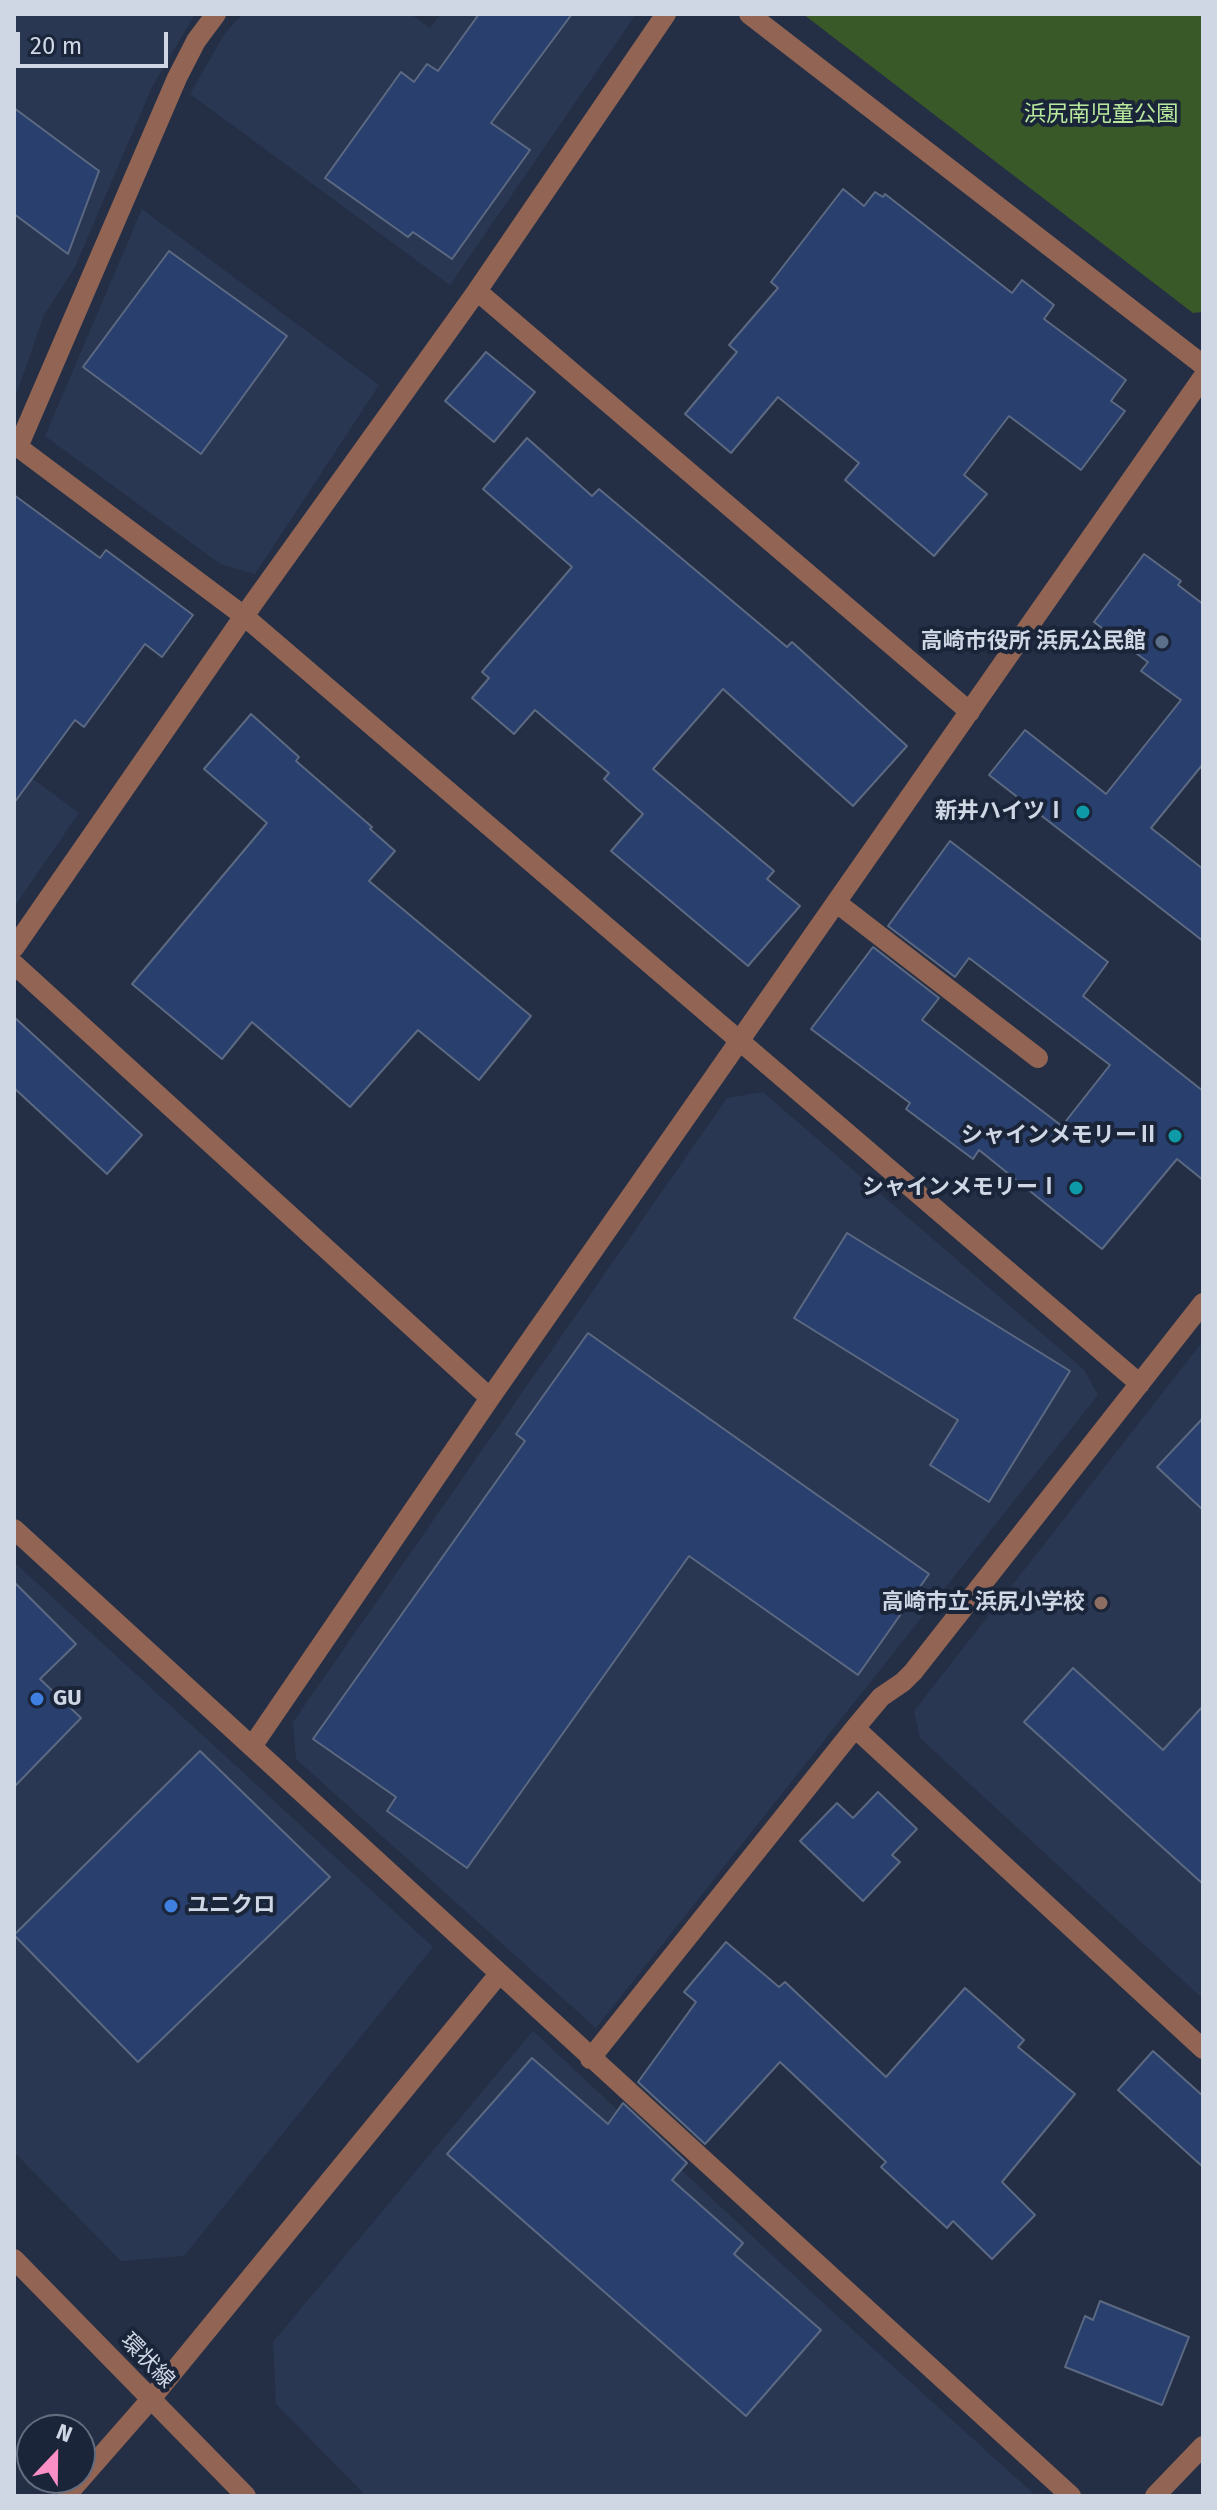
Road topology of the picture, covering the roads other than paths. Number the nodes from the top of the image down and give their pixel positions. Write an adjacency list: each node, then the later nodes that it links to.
1 (216, 14): 7 (street)
2 (666, 14): 4 (street)
3 (749, 14): 5 (street)
4 (477, 291): 8 (street); 9 (street)
5 (1203, 365)
6 (1203, 377): 9 (street)
7 (16, 445): 8 (street)
8 (244, 616): 11 (street); 13 (street)
9 (970, 712): 10 (street)
10 (837, 903): 13 (street); 14 (street)
11 (14, 948)
12 (14, 964): 17 (street)
13 (740, 1042): 16 (street); 17 (street)
14 (1038, 1058)
15 (1203, 1303): 16 (street)
16 (1140, 1384): 19 (street)
17 (490, 1398): 20 (street)
18 (14, 1529): 20 (street)
19 (855, 1728): 22 (street); 23 (street)
20 (253, 1745): 21 (street)
21 (499, 1974): 23 (street); 25 (street)
22 (1203, 2049)
23 (590, 2059): 29 (street)
24 (14, 2259): 25 (street, 環状線)
25 (151, 2399): 27 (street); 28 (street, 環状線)
26 (1203, 2446): 30 (street)
27 (66, 2496)
28 (246, 2496)
29 (1071, 2496)
30 (1155, 2496)

